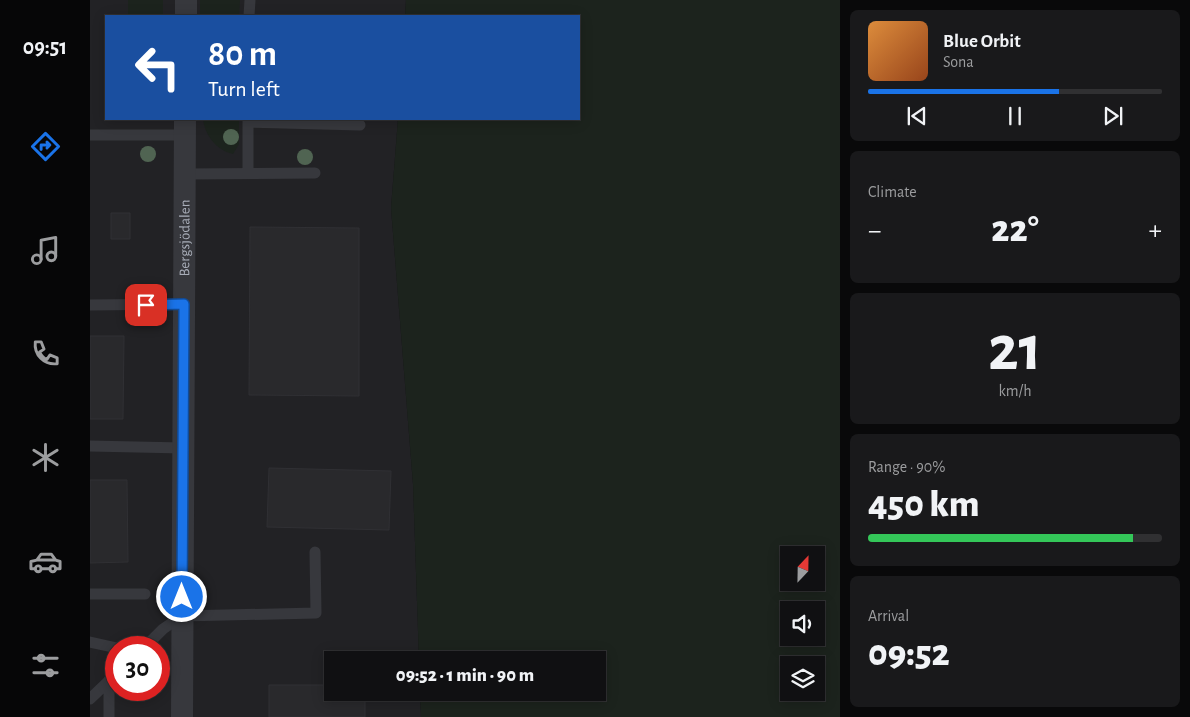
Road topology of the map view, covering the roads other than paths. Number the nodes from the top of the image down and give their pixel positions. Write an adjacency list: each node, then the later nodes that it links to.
1 (186, 0): 3 (street)
2 (250, 0): 4 (lane)
3 (186, 15)
4 (250, 15)
5 (248, 120): 6 (lane); 9 (lane)
6 (360, 125)
7 (185, 127): 8 (lane); 11 (street, Bergsjödalen)
8 (90, 135)
9 (248, 173): 10 (lane); 11 (lane)
10 (315, 173)
11 (185, 174): 12 (street, Bergsjödalen)
12 (184, 304): 13 (lane); 15 (street, Bergsjödalen)
13 (90, 305)
14 (90, 446): 15 (lane)
15 (183, 448): 19 (street, Bergsjödalen)
16 (315, 552): 19 (lane)
17 (90, 594): 18 (lane)
18 (145, 594)
19 (182, 616): 20 (lane); 27 (street, Bergsjödalen)
20 (156, 636)
21 (90, 642): 22 (lane)
22 (105, 645)
23 (105, 685): 24 (lane)
24 (90, 699)
25 (111, 701): 26 (lane)
26 (109, 717)
27 (182, 717)

